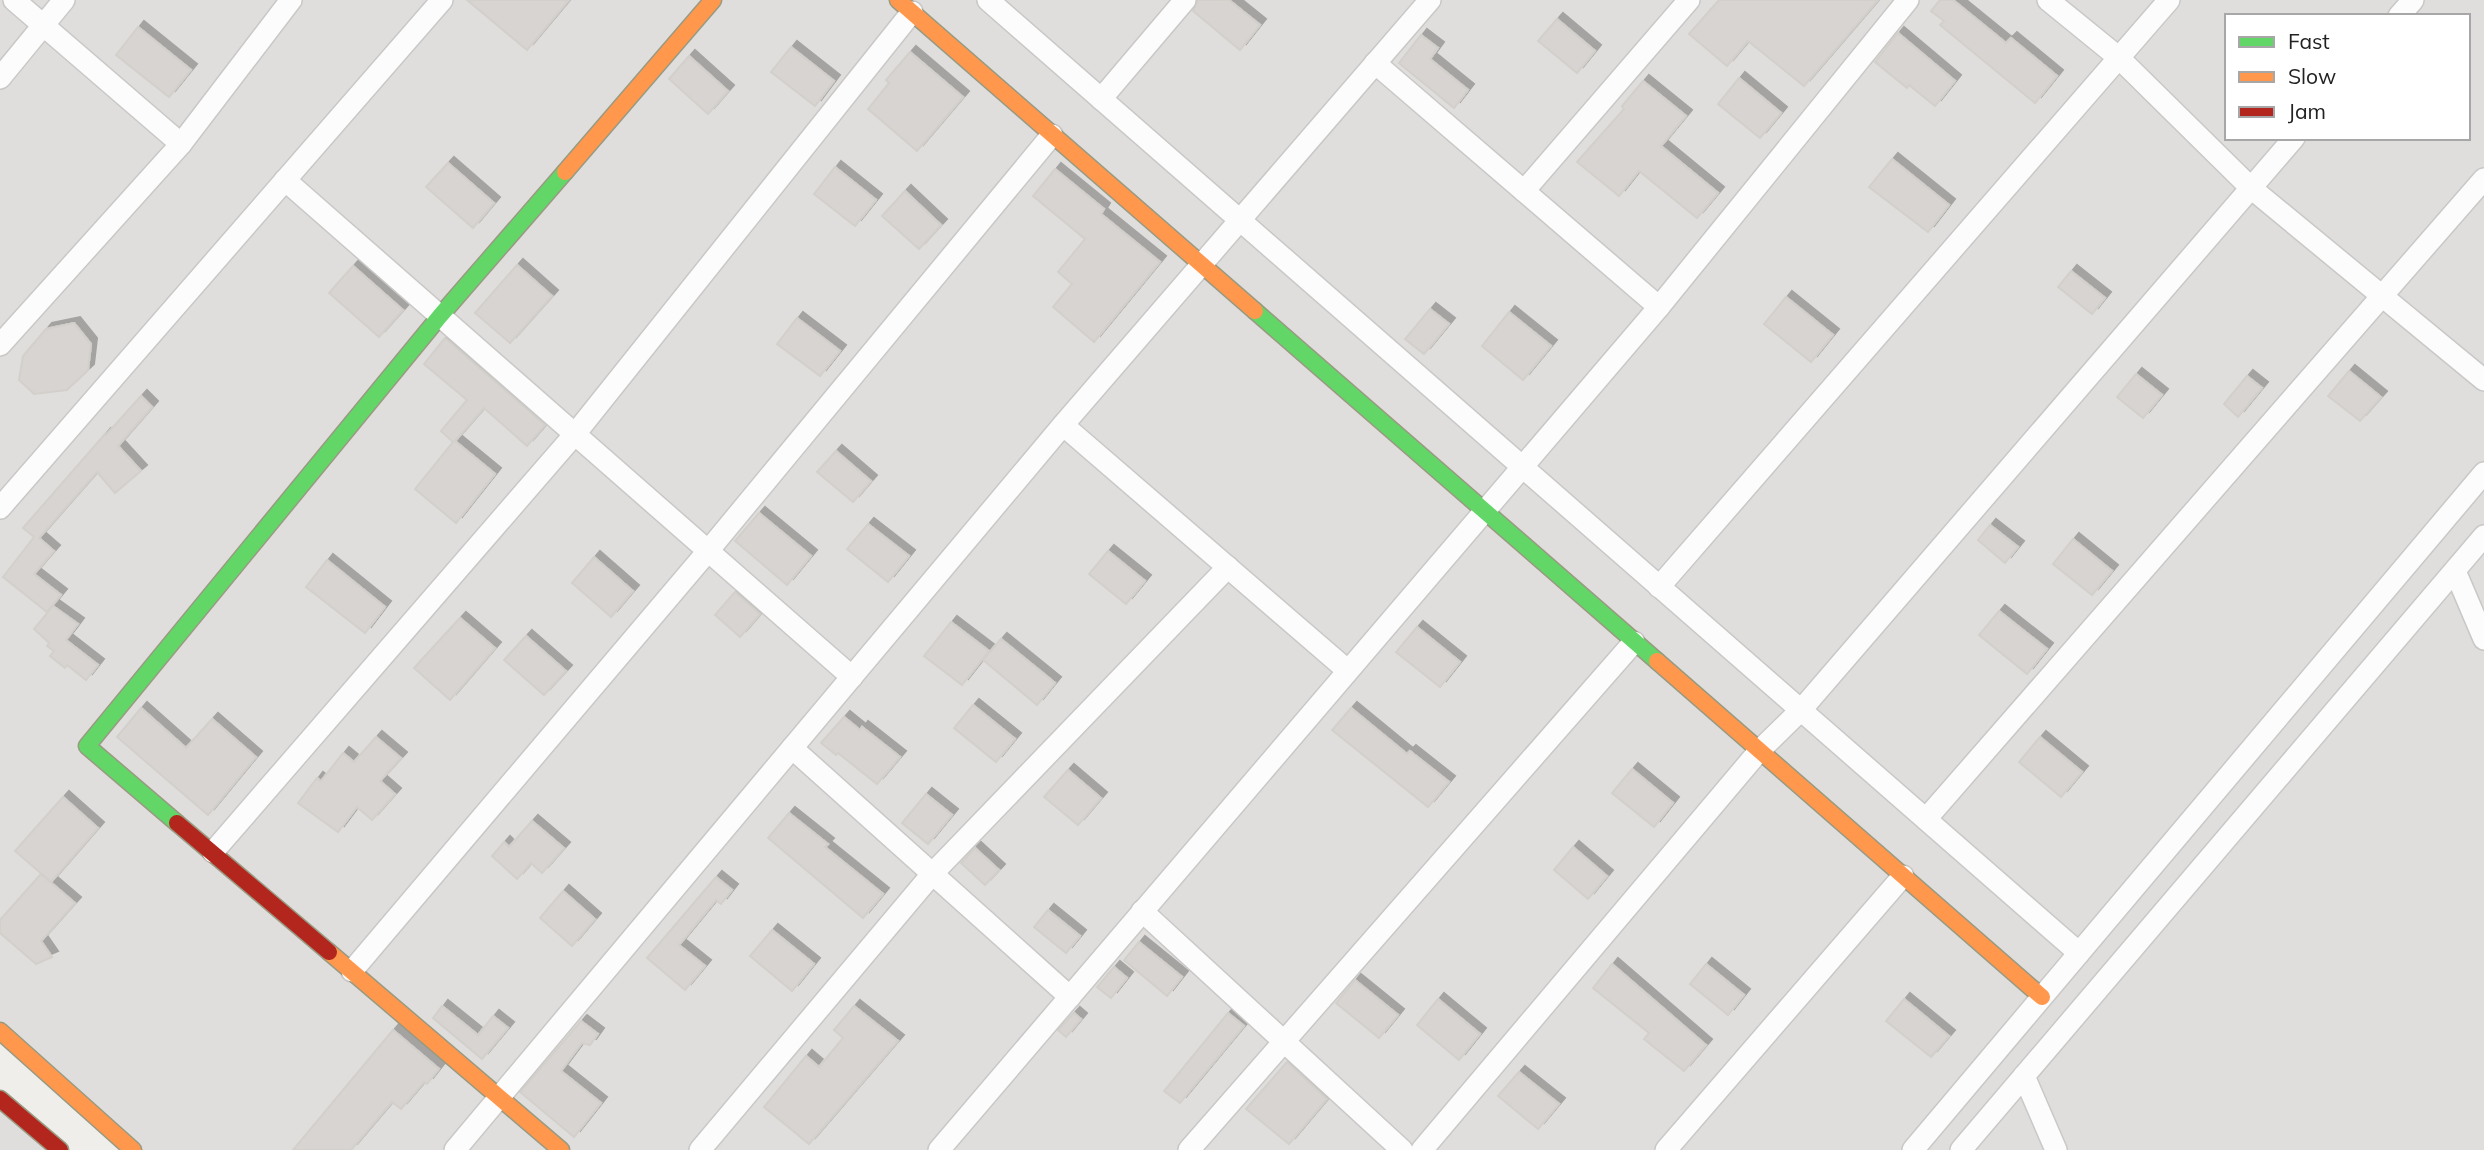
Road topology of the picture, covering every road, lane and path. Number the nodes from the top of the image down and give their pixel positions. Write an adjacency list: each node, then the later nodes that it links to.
1 (14, 0): 16 (street)
2 (64, 0): 16 (street)
3 (291, 0): 23 (street)
4 (442, 0): 25 (street)
5 (713, 0): 32 (street)
6 (988, 0): 20 (street)
7 (1185, 0): 20 (street)
8 (1430, 0): 18 (street)
9 (1689, 0): 27 (street)
10 (1908, 0): 31 (street)
11 (2048, 0): 17 (street)
12 (2169, 0): 17 (street)
13 (2413, 0): 15 (street)
14 (905, 6): 21 (street); 36 (street)
15 (2401, 14)
16 (45, 26): 19 (street); 23 (street)
17 (2118, 57): 26 (street); 45 (street)
18 (1375, 63): 27 (street); 28 (street)
19 (0, 78)
20 (1101, 99): 28 (street)
21 (1052, 135): 29 (street); 42 (street)
22 (2292, 140): 26 (street)
23 (181, 144): 33 (street)
24 (2484, 179): 30 (street)
25 (285, 180): 32 (street); 39 (street)
26 (2252, 188): 30 (street); 50 (street)
27 (1524, 191): 31 (street)
28 (1240, 220): 29 (street); 37 (street)
29 (1202, 267): 35 (street); 40 (street)
30 (2382, 295): 34 (street); 53 (street)
31 (1659, 307): 37 (street)
32 (440, 316): 36 (street); 54 (street)
33 (0, 345)
34 (2484, 380)
35 (1063, 425): 43 (street); 49 (street)
36 (575, 434): 42 (street); 54 (street)
37 (1522, 467): 40 (street); 45 (street)
38 (2484, 472): 58 (street)
39 (0, 508)
40 (1483, 511): 47 (street); 48 (street)
41 (2484, 536): 44 (street)
42 (708, 551): 49 (street); 59 (street)
43 (1228, 567): 48 (street); 55 (street)
44 (2455, 571): 46 (street); 64 (street)
45 (1659, 587): 50 (street)
46 (2484, 639)
47 (1634, 642): 52 (street); 63 (street)
48 (1348, 670): 57 (street)
49 (852, 677): 51 (street)
50 (1801, 710): 52 (street); 53 (street)
51 (792, 748): 55 (street); 65 (street)
52 (1759, 751): 56 (street); 75 (street)
53 (1926, 819): 58 (street)
54 (213, 852): 59 (street)
55 (933, 873): 60 (street); 71 (street)
56 (1903, 876): 61 (street); 76 (street)
57 (1143, 911): 60 (street); 63 (street)
58 (2079, 953): 61 (street)
59 (352, 971): 65 (street)
60 (1070, 996): 72 (street)
61 (2042, 997): 77 (street)
62 (0, 1031): 68 (street)
63 (1285, 1040): 73 (street); 74 (street)
64 (2024, 1076): 78 (street); 79 (street)
65 (500, 1096): 69 (street); 70 (street)
66 (0, 1099): 67 (street)
67 (60, 1150)
68 (133, 1150)
69 (455, 1150)
70 (561, 1150)
71 (699, 1150)
72 (939, 1150)
73 (1189, 1150)
74 (1402, 1150)
75 (1422, 1150)
76 (1666, 1150)
77 (1913, 1150)
78 (1961, 1150)
79 (2056, 1150)

